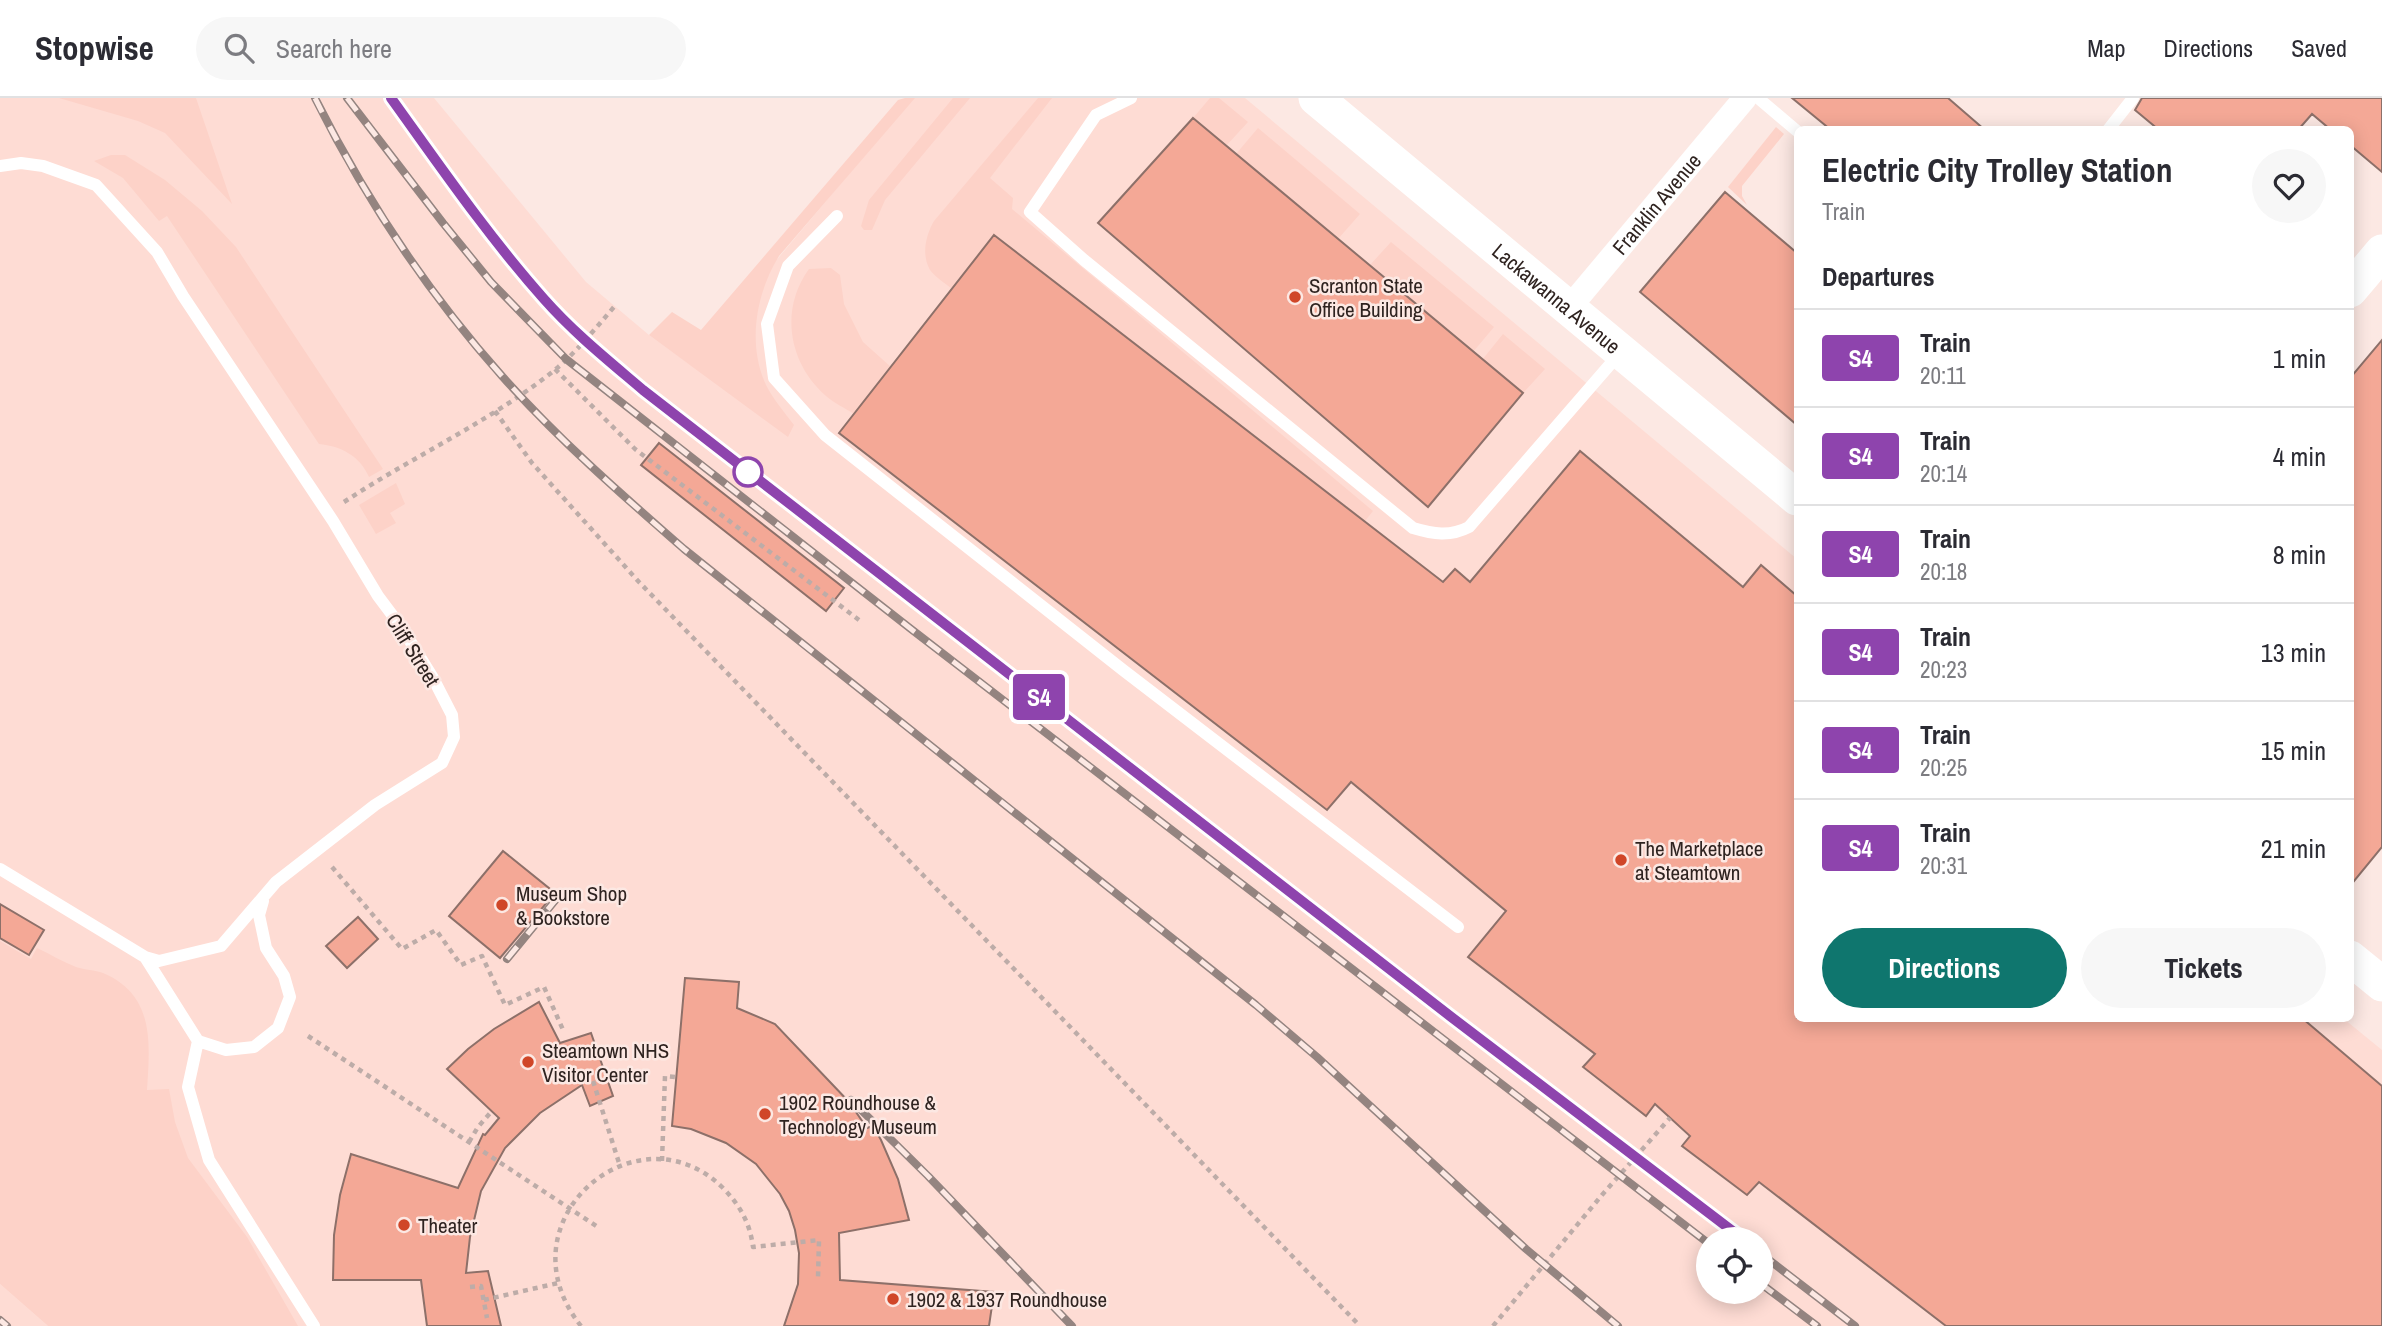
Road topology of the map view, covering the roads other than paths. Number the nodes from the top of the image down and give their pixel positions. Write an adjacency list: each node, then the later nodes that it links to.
1 (1131, 98): 13 (lane)
2 (1316, 98): 12 (main road, Lackawanna Avenue)
3 (1745, 98): 12 (street, Franklin Avenue)
4 (1758, 98): 7 (lane)
5 (2133, 98): 6 (lane)
6 (2111, 126)
7 (1794, 128)
8 (0, 166): 16 (lane, Cliff Street)
9 (837, 216): 17 (lane)
10 (2382, 252): 11 (main road)
11 (2354, 285)
12 (1569, 308): 13 (main road, Lackawanna Avenue)
13 (1621, 352): 14 (main road, Lackawanna Avenue)
14 (1794, 496)
15 (0, 869): 18 (lane)
16 (265, 895): 18 (lane, Cliff Street); 21 (lane)
17 (1458, 927)
18 (145, 957): 21 (lane)
19 (2354, 961): 20 (main road)
20 (2382, 984)
21 (198, 1041): 22 (lane)
22 (314, 1326)

